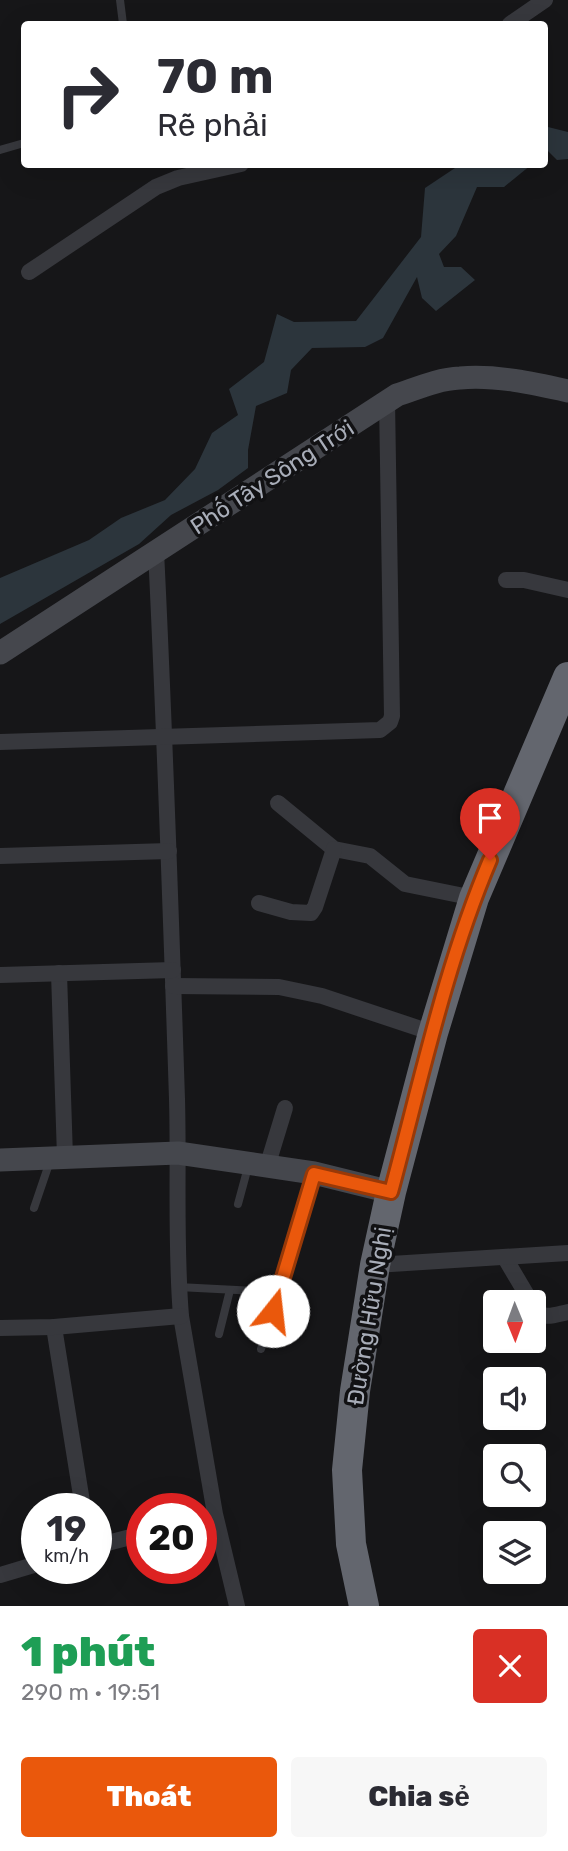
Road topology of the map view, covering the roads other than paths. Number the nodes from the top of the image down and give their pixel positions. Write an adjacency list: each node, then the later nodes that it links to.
1 (120, 0): 3 (lane)
2 (545, 0): 4 (street)
3 (123, 21)
4 (514, 21)
5 (21, 144): 6 (lane)
6 (0, 150)
7 (195, 169): 8 (street)
8 (29, 272)
9 (568, 391): 10 (street, Phố Tây Sông Trới)
10 (387, 400): 11 (street, Phố Tây Sông Trới); 16 (street)
11 (156, 551): 14 (street, Phố Tây Sông Trới); 16 (street)
12 (506, 580): 13 (street)
13 (568, 590)
14 (0, 653)
15 (568, 677): 22 (highway, Đường Hữu Nghị)
16 (165, 737): 17 (street); 20 (street)
17 (0, 742)
18 (278, 803): 19 (street)
19 (334, 849): 22 (street); 23 (street)
20 (169, 851): 21 (street); 26 (street)
21 (0, 856)
22 (474, 898): 27 (highway, Đường Hữu Nghị)
23 (259, 903)
24 (59, 973): 25 (street); 26 (street); 30 (street)
25 (0, 975)
26 (173, 978): 27 (street); 29 (street)
27 (433, 1033): 34 (highway, Đường Hữu Nghị)
28 (285, 1108): 32 (street)
29 (178, 1153): 30 (street); 32 (street); 40 (street)
30 (58, 1158): 31 (street); 36 (lane)
31 (0, 1160)
32 (258, 1166): 33 (street); 35 (lane)
33 (314, 1174): 34 (street); 43 (lane)
34 (391, 1192): 39 (highway, Đường Hữu Nghị)
35 (238, 1204)
36 (34, 1208)
37 (568, 1253): 38 (street)
38 (505, 1258): 39 (street); 42 (street)
39 (375, 1265): 57 (highway, Đường Hữu Nghị)
40 (178, 1287): 41 (lane); 46 (street)
41 (230, 1290): 43 (lane); 49 (lane)
42 (524, 1290)
43 (278, 1292): 50 (lane)
44 (568, 1312): 45 (street)
45 (546, 1316)
46 (181, 1317): 47 (street); 52 (street)
47 (54, 1327): 48 (street); 51 (street)
48 (0, 1328)
49 (219, 1334)
50 (261, 1349)
51 (81, 1493)
52 (205, 1493)
53 (217, 1544): 56 (street)
54 (21, 1569): 55 (street)
55 (0, 1576)
56 (237, 1606)
57 (364, 1606)

